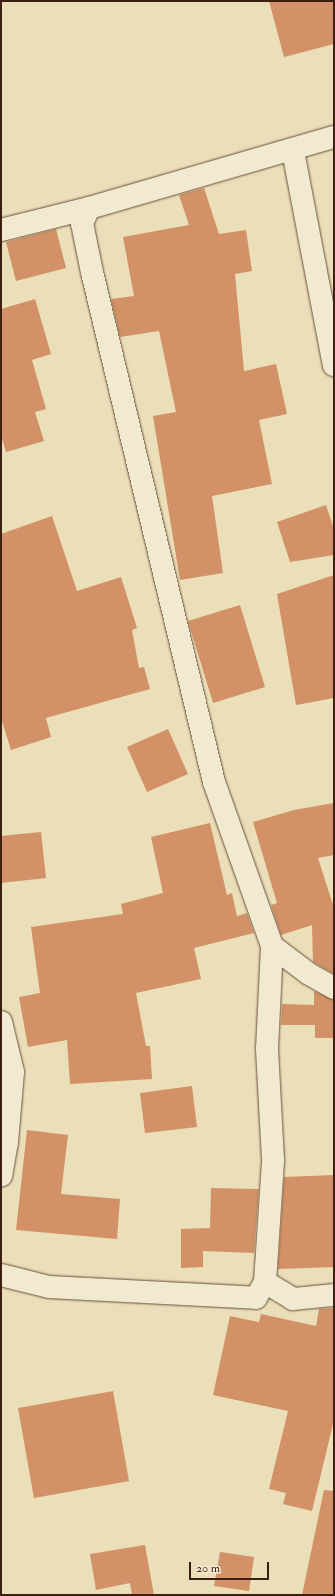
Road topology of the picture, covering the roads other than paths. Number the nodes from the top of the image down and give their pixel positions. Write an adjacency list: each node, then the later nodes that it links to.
1 (334, 137): 2 (street)
2 (293, 151): 3 (street); 5 (street)
3 (88, 208): 4 (street); 6 (street)
4 (1, 230)
5 (334, 365)
6 (272, 946): 7 (street); 11 (street)
7 (334, 988)
8 (1, 1022): 9 (street)
9 (1, 1174)
10 (1, 1275): 11 (street)
11 (265, 1282): 12 (street)
12 (334, 1295)

